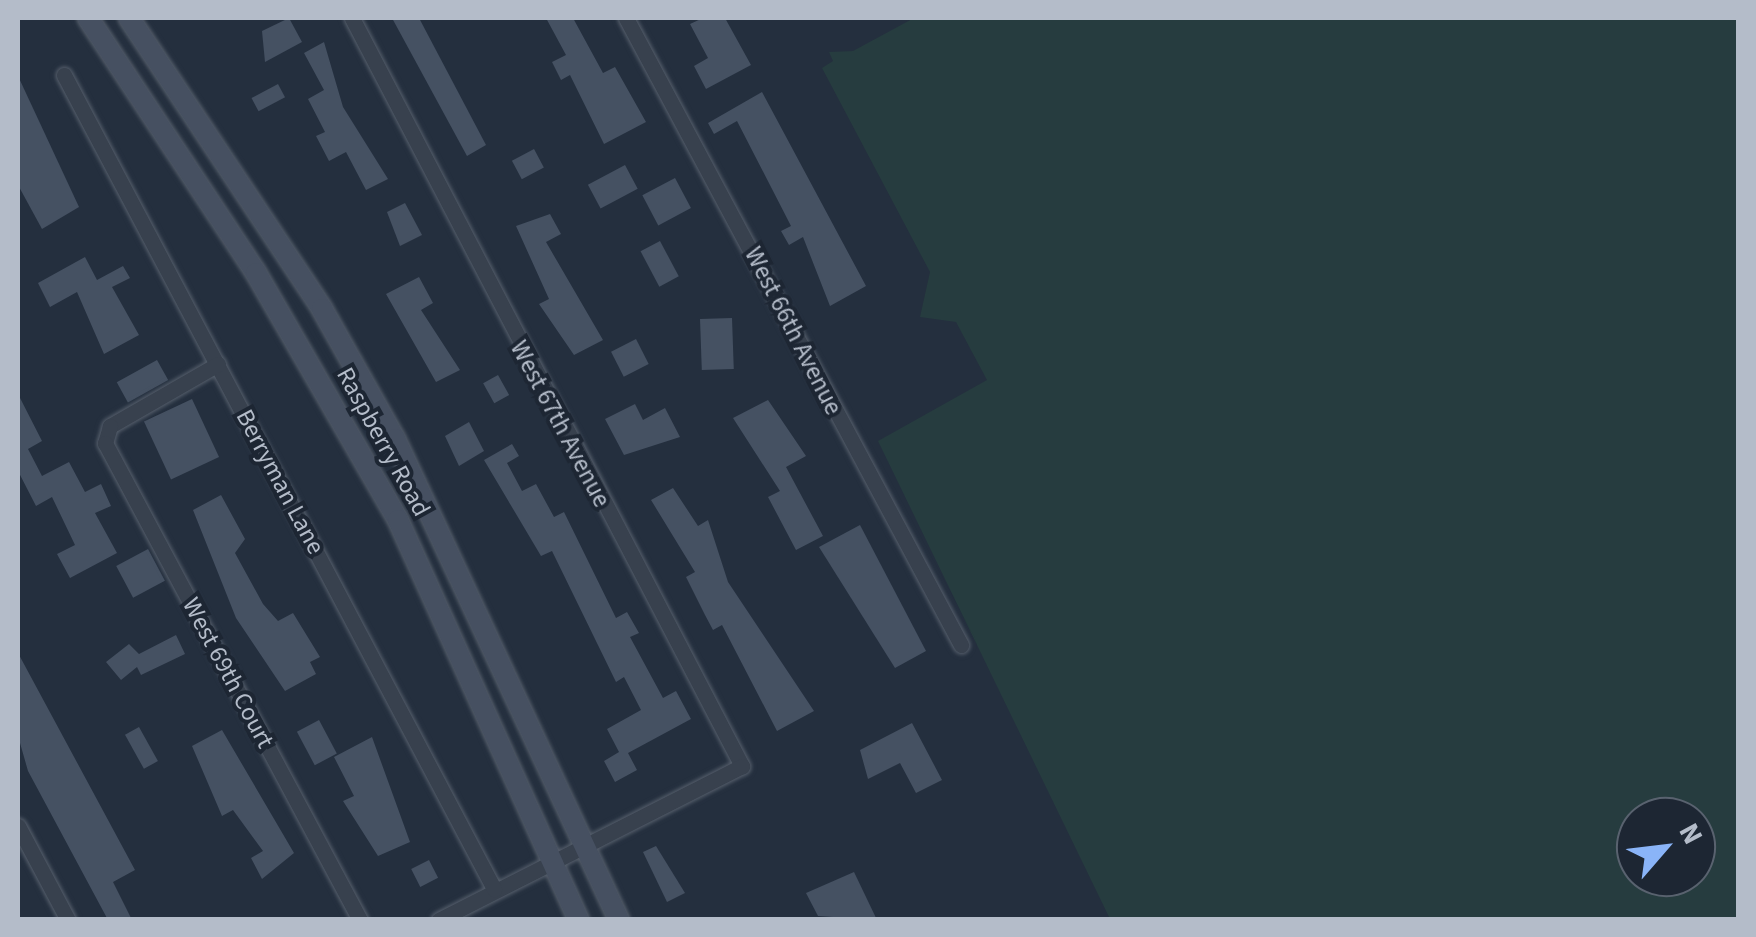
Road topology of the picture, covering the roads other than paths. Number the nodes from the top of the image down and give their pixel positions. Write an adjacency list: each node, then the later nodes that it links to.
1 (88, 18): 10 (main road, Raspberry Road)
2 (129, 18): 9 (main road, Raspberry Road)
3 (352, 18): 9 (street, West 67th Avenue)
4 (626, 18): 7 (street, West 66th Avenue)
5 (64, 75): 6 (street, Berryman Lane)
6 (218, 364): 11 (street, Berryman Lane); 13 (street, West 69th Court)
7 (961, 645)
8 (18, 826): 12 (street)
9 (587, 845): 10 (street); 16 (main road, Raspberry Road)
10 (554, 862): 11 (street); 15 (main road, Raspberry Road)
11 (494, 890): 14 (street)
12 (68, 920)
13 (360, 920)
14 (439, 920)
15 (579, 920)
16 (619, 920)

